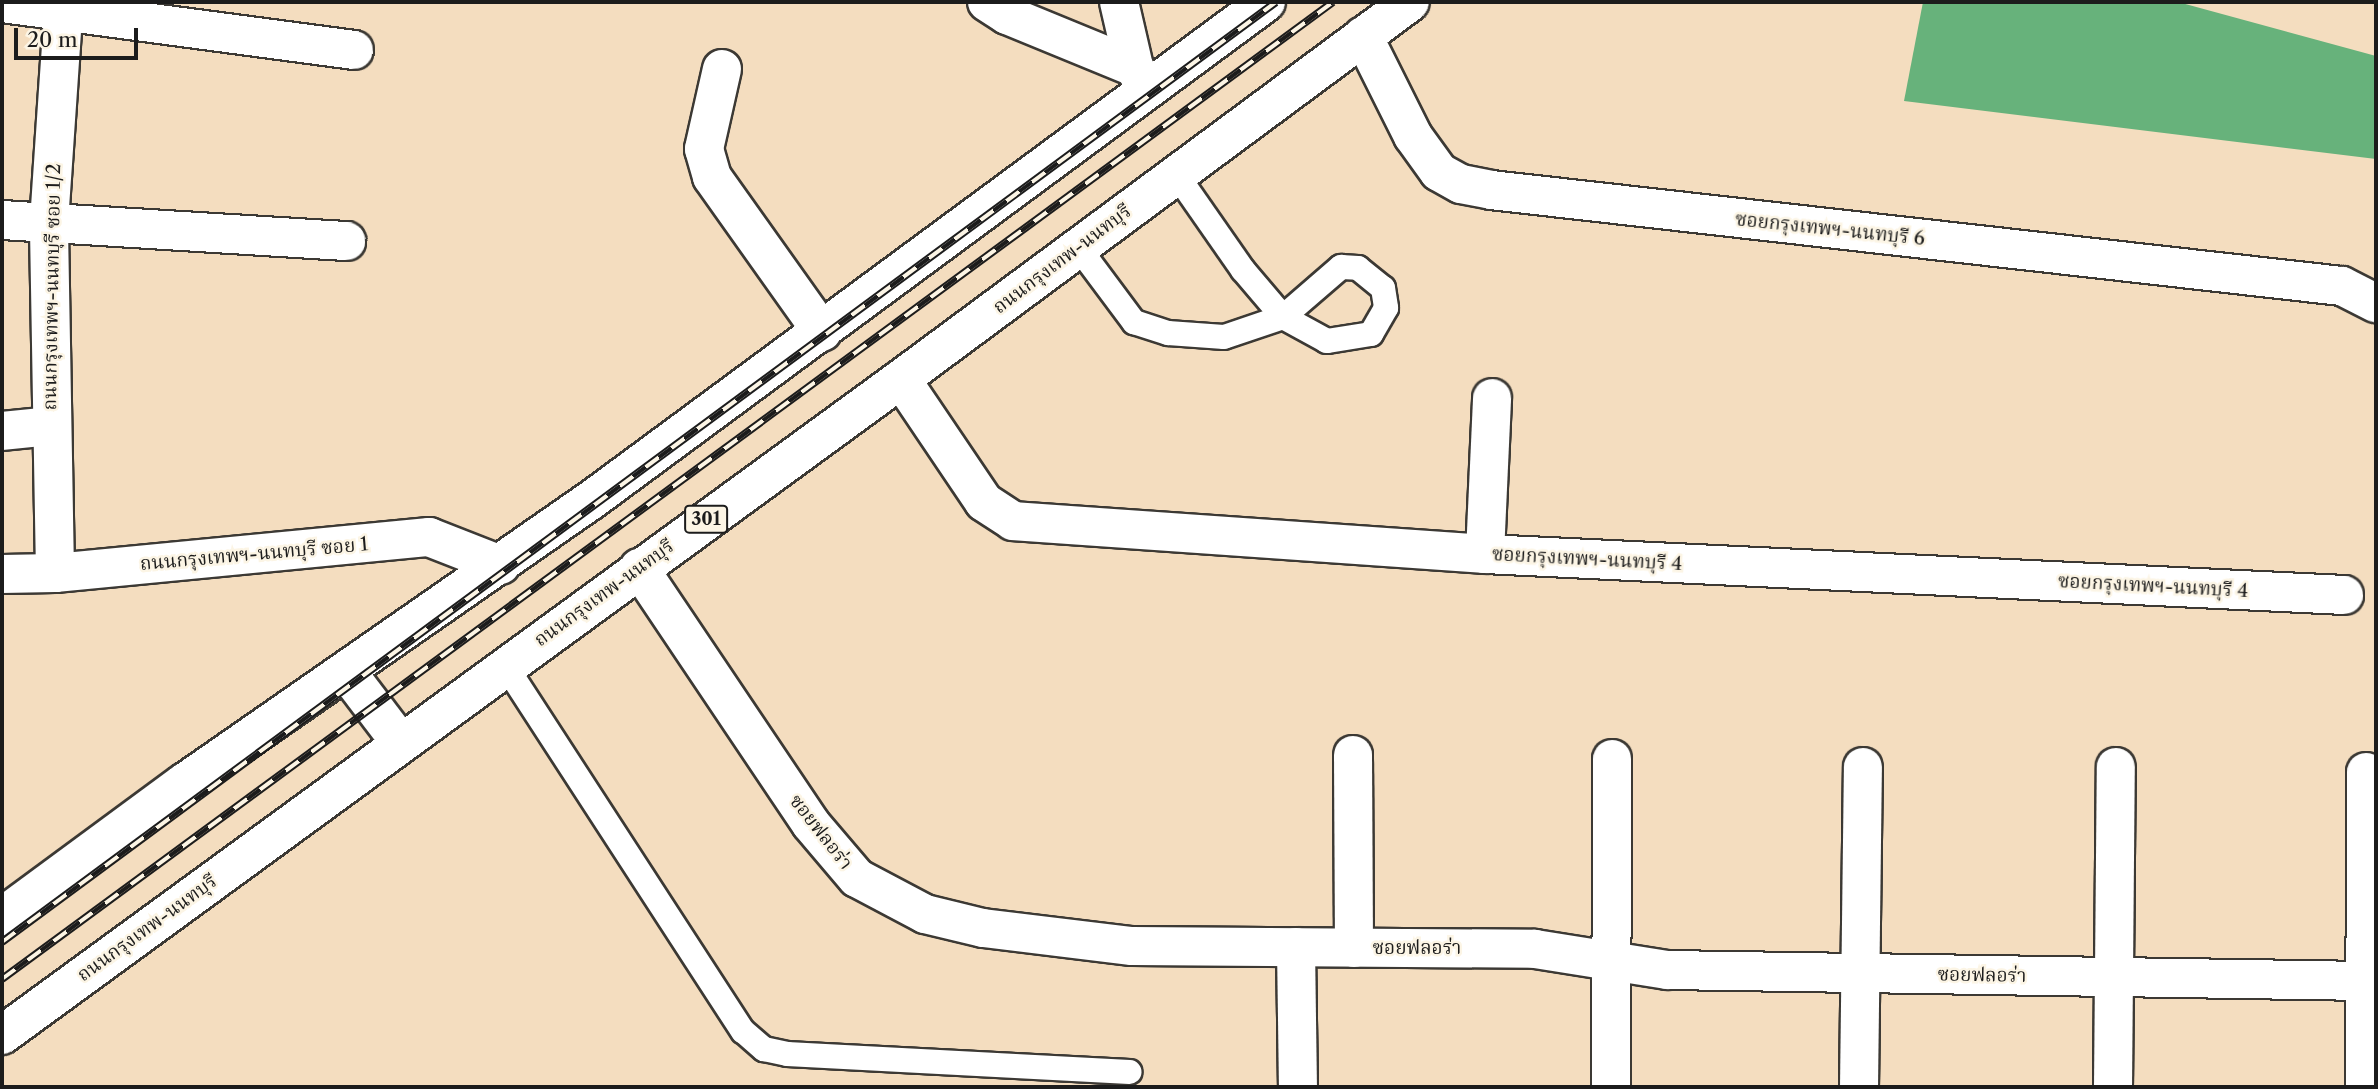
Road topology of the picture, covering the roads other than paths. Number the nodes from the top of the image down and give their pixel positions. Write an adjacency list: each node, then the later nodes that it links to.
1 (987, 2): 10 (street)
2 (1119, 2): 10 (street)
3 (1266, 2): 10 (street)
4 (1409, 2): 7 (street, ถนนกรุงเทพ-นนทบุรี / 301)
5 (2, 3): 6 (street)
6 (64, 6): 8 (street); 13 (street, ถนนกรุงเทพฯ-นนทบุรี ซอย 1/2)
7 (1363, 36): 11 (street, ถนนกรุงเทพ-นนทบุรี / 301); 16 (street, ซอยกรุงเทพฯ-นนทบุรี 6)
8 (354, 50)
9 (722, 69): 17 (street)
10 (1141, 78): 17 (street)
11 (1176, 174): 15 (street, ถนนกรุงเทพ-นนทบุรี / 301); 15 (lane)
12 (2, 220): 13 (street)
13 (49, 222): 14 (street); 20 (street, ถนนกรุงเทพฯ-นนทบุรี ซอย 1/2)
14 (346, 241)
15 (1078, 247): 18 (street, ถนนกรุงเทพ-นนทบุรี / 301)
16 (2376, 303)
17 (822, 332): 23 (street)
18 (901, 379): 22 (street, ซอยกรุงเทพฯ-นนทบุรี 4); 24 (street, ถนนกรุงเทพ-นนทบุรี / 301)
19 (1492, 398): 22 (street)
20 (51, 426): 21 (street); 26 (street, ถนนกรุงเทพฯ-นนทบุรี ซอย 1/2)
21 (2, 431)
22 (1485, 554): 27 (street, ซอยกรุงเทพฯ-นนทบุรี 4)
23 (501, 565): 26 (street, ถนนกรุงเทพฯ-นนทบุรี ซอย 1); 29 (street)
24 (639, 568): 28 (street, ถนนกรุงเทพ-นนทบุรี / 301); 37 (street, ซอยฟลอร่า)
25 (2, 573): 26 (street, ถนนกรุงเทพฯ-นนทบุรี ซอย 1)
26 (55, 573)
27 (2344, 595)
28 (505, 665): 30 (street, ถนนกรุงเทพ-นนทบุรี / 301); 44 (lane)
29 (346, 671): 30 (street); 36 (street)
30 (400, 742): 43 (street, ถนนกรุงเทพ-นนทบุรี / 301)
31 (1353, 755): 38 (street)
32 (1612, 759): 39 (street)
33 (1863, 767): 40 (street)
34 (2116, 767): 41 (street)
35 (2366, 772): 42 (street)
36 (5, 908)
37 (1296, 947): 38 (street, ซอยฟลอร่า); 45 (street)
38 (1353, 948): 39 (street, ซอยฟลอร่า)
39 (1612, 960): 40 (street, ซอยฟลอร่า); 46 (street)
40 (1860, 973): 41 (street, ซอยฟลอร่า); 47 (street)
41 (2114, 977): 42 (street, ซอยฟลอร่า); 48 (street)
42 (2365, 981): 49 (street)
43 (2, 1035)
44 (1130, 1072)
45 (1298, 1087)
46 (1611, 1087)
47 (1859, 1087)
48 (2113, 1087)
49 (2365, 1087)

